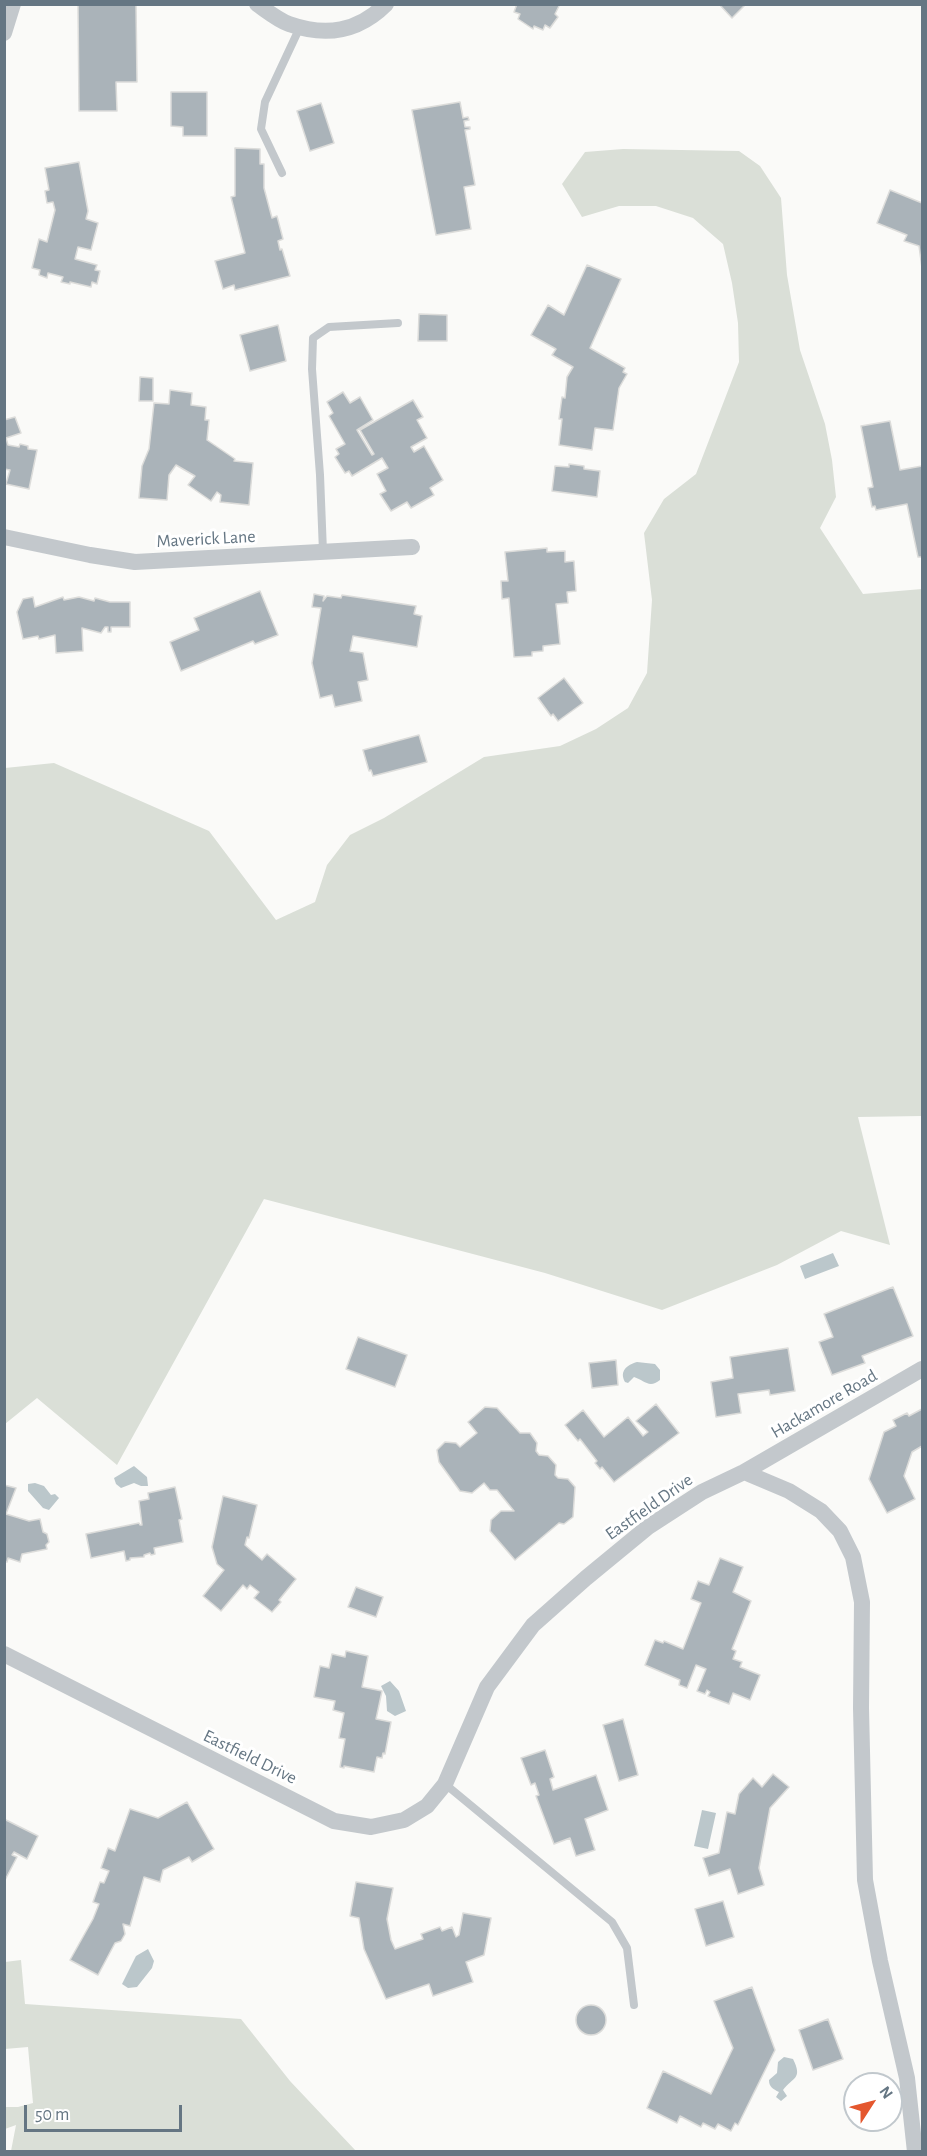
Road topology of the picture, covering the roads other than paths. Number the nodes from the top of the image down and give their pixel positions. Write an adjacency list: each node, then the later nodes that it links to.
1 (13, 4): 5 (street)
2 (257, 4): 4 (street)
3 (386, 4): 4 (street)
4 (300, 27): 6 (lane)
5 (4, 33)
6 (282, 173)
7 (398, 323): 10 (lane)
8 (4, 537): 10 (street, Maverick Lane)
9 (412, 547): 10 (street, Maverick Lane)
10 (322, 552)
11 (922, 1369): 12 (street, Hackamore Road)
12 (744, 1472): 14 (street, Eastfield Drive); 16 (street)
13 (4, 1654): 14 (street, Eastfield Drive)
14 (445, 1784): 15 (lane)
15 (634, 2005)
16 (915, 2151)

